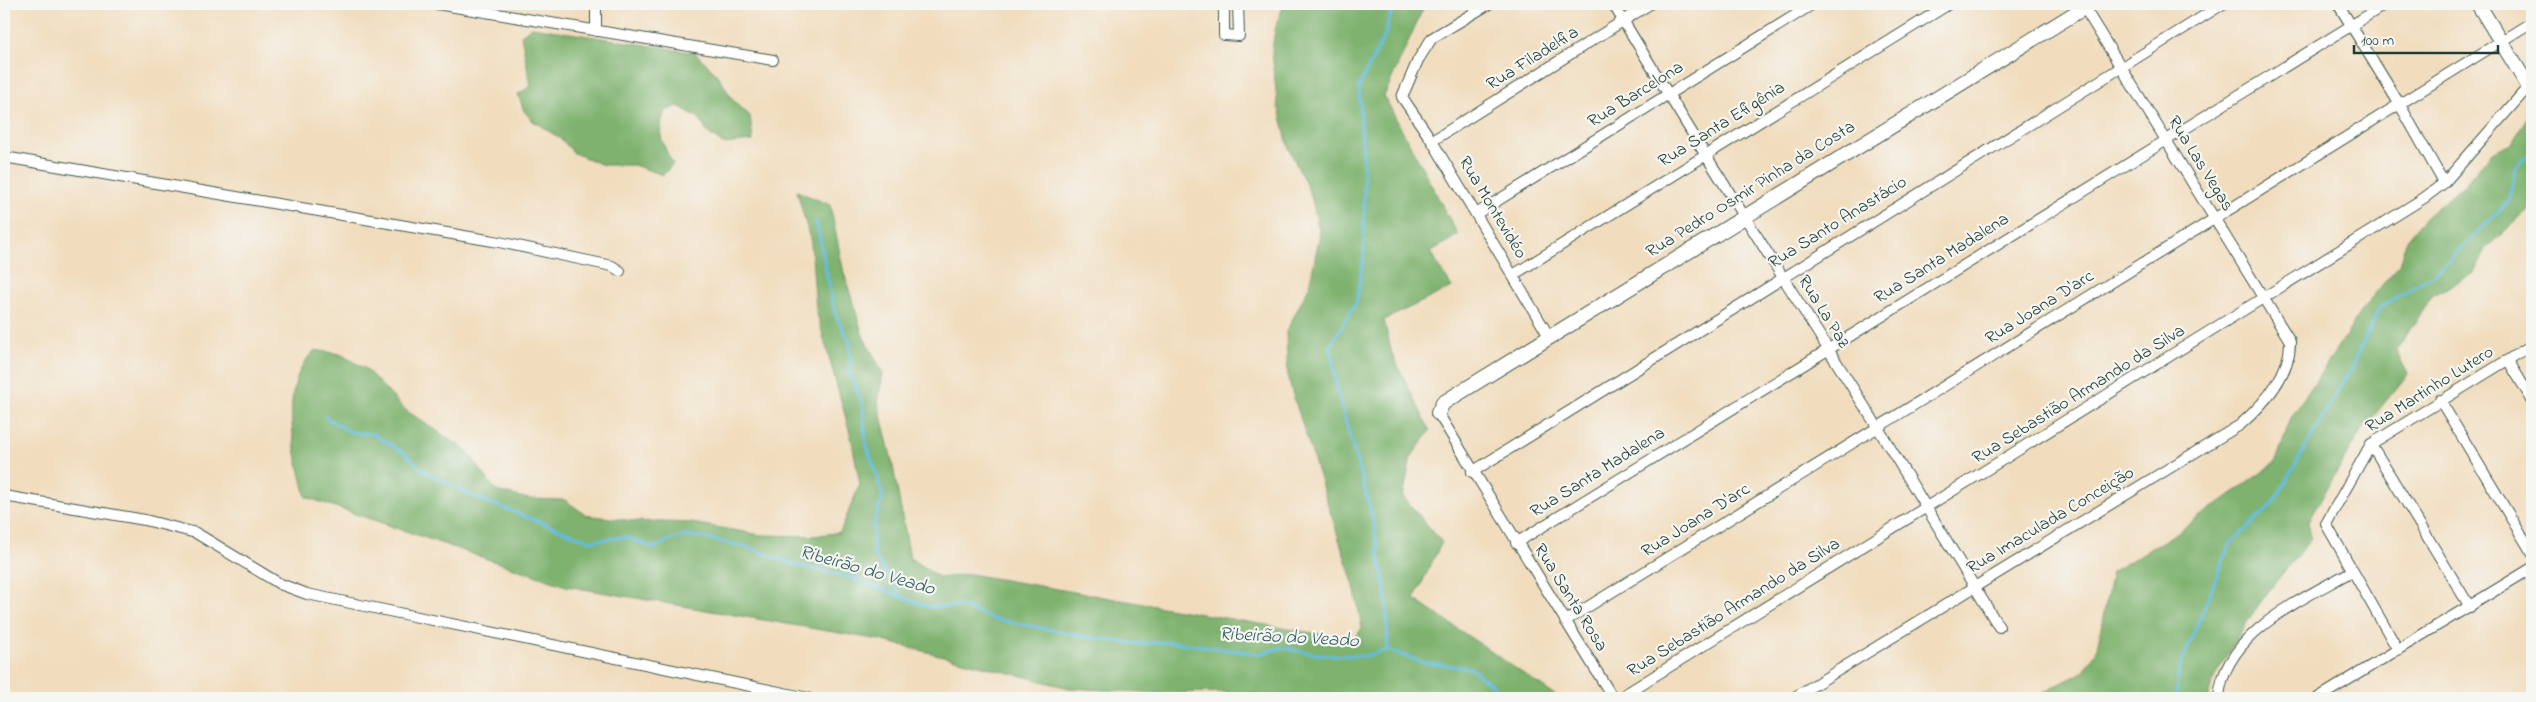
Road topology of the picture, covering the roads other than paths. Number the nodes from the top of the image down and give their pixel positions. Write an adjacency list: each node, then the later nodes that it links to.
1 (438, 4): 18 (street)
2 (596, 4): 18 (street)
3 (1224, 4): 4 (street)
4 (1238, 4)
5 (1489, 4): 26 (street, Rua Montevidéo)
6 (1613, 4): 15 (street, Rua La Paz)
7 (1650, 4): 15 (street, Rua Filadelfia)
8 (1813, 4): 23 (street, Rua Barcelona)
9 (1949, 4): 27 (street, Rua Santa Efigênia)
10 (2223, 4): 21 (street, Rua Santo Anastácio)
11 (2338, 4): 17 (street)
12 (2386, 4): 17 (street, Rua Santa Madalena)
13 (2478, 4): 19 (street)
14 (2085, 5): 21 (street, Rua Las Vegas); 31 (street, Rua Pedro Osmir Pinha da Costa)
15 (1623, 20): 23 (street, Rua La Paz); 26 (street, Rua Filadelfia)
16 (2532, 22): 19 (street, Rua Joana D'arc)
17 (2351, 25): 24 (street); 25 (street, Rua Santa Madalena)
18 (596, 31): 20 (street)
19 (2501, 41): 22 (street); 24 (street, Rua Joana D'arc)
20 (773, 60)
21 (2120, 67): 25 (street, Rua Las Vegas); 35 (street, Rua Santo Anastácio)
22 (2530, 89): 29 (street, Rua Sebastião Armando da Silva)
23 (1668, 94): 27 (street, Rua La Paz); 30 (street, Rua Barcelona)
24 (2400, 105): 29 (street); 32 (street, Rua Joana D'arc)
25 (2166, 140): 32 (street, Rua Las Vegas); 40 (street, Rua Santa Madalena)
26 (1432, 141): 30 (street, Rua Montevidéo)
27 (1705, 154): 31 (street, Rua La Paz); 34 (street, Rua Santa Efigênia)
28 (4, 157): 33 (street)
29 (2444, 183): 36 (street, Rua Sebastião Armando da Silva)
30 (1476, 214): 34 (street, Rua Montevidéo)
31 (1744, 216): 35 (street, Rua La Paz); 37 (street, Rua Pedro Osmir Pinha da Costa)
32 (2215, 219): 36 (street, Rua Las Vegas); 45 (street, Rua Joana D'arc)
33 (620, 271)
34 (1513, 274): 37 (street, Rua Montevidéo)
35 (1782, 277): 40 (street, Rua La Paz); 47 (street, Rua Santo Anastácio)
36 (2264, 298): 38 (street, Rua Las Vegas); 49 (street, Rua Sebastião Armando da Silva)
37 (1550, 338): 44 (street, Rua Pedro Osmir Pinha da Costa)
38 (2290, 341): 54 (street, Rua Imaculada Conceição)
39 (2532, 345): 41 (street, Rua Martinho Lutero)
40 (1828, 349): 45 (street, Rua La Paz); 50 (street, Rua Santa Madalena)
41 (2508, 360): 42 (street, Rua Martinho Lutero); 43 (street)
42 (2440, 400): 46 (street, Rua Martinho Lutero); 51 (street)
43 (2532, 400)
44 (1438, 413): 47 (street, Rua Santa Rosa)
45 (1878, 428): 49 (street, Rua La Paz); 56 (street, Rua Joana D'arc)
46 (2371, 444): 53 (street, Rua Martinho Lutero); 55 (street)
47 (1472, 472): 50 (street, Rua Santa Rosa)
48 (4, 496): 59 (street)
49 (1927, 508): 54 (street, Rua La Paz); 61 (street, Rua Sebastião Armando da Silva)
50 (1516, 543): 56 (street, Rua Santa Rosa)
51 (2532, 553)
52 (2532, 568): 55 (street)
53 (2352, 571): 58 (street); 63 (street)
54 (1975, 586): 57 (street, Rua La Paz); 62 (street, Rua Imaculada Conceição)
55 (2470, 607): 58 (street)
56 (1565, 621): 60 (street, Rua Santa Rosa)
57 (1999, 626)
58 (2398, 650): 64 (street)
59 (808, 698)
60 (1613, 698)
61 (1619, 698)
62 (1794, 698)
63 (2219, 698)
64 (2318, 698)

